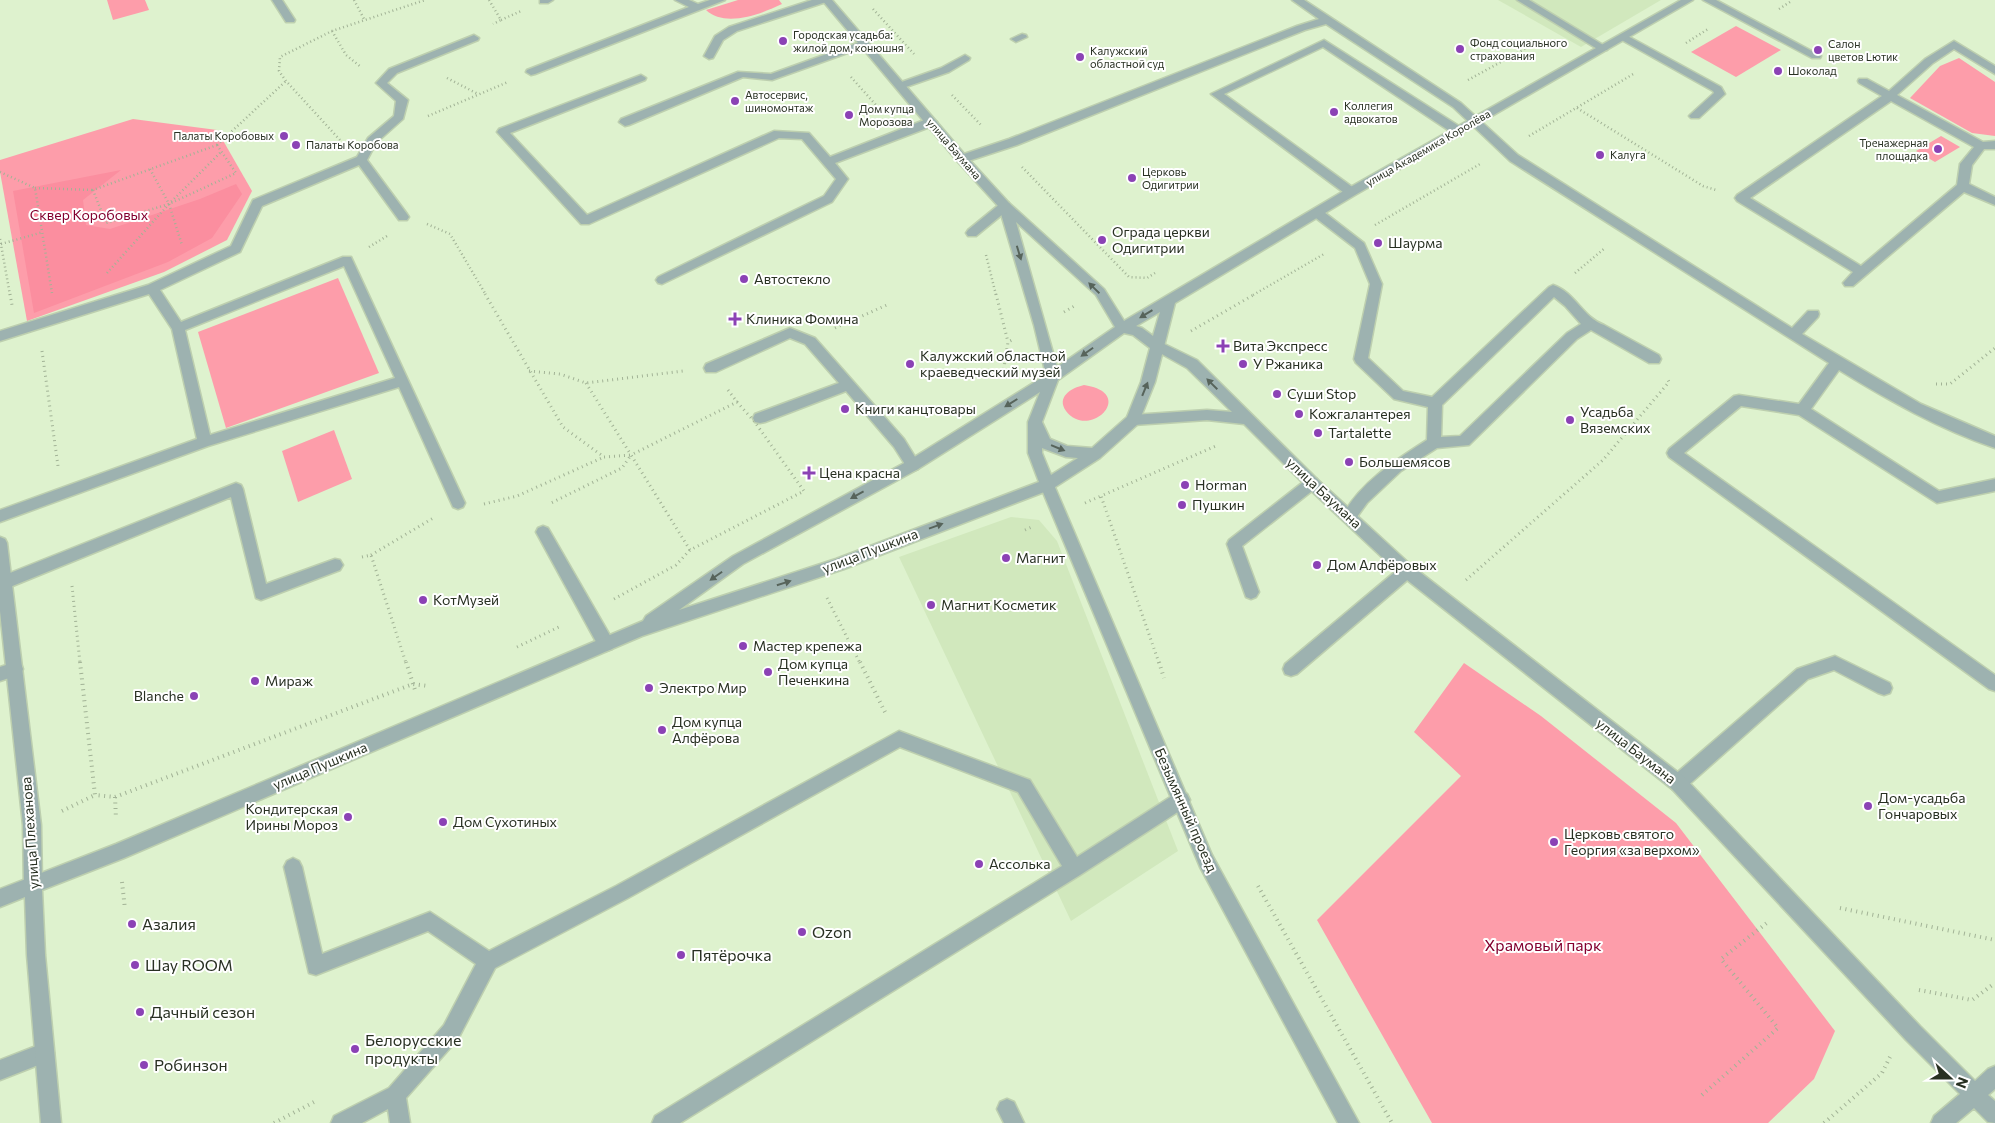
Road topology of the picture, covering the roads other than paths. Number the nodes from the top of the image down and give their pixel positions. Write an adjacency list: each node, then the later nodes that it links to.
1 (277, 0): 11 (street)
2 (680, 0): 10 (street)
3 (720, 0): 10 (street)
4 (822, 0): 17 (street)
5 (827, 0): 15 (street, улица Баумана)
6 (1297, 0): 12 (street)
7 (1522, 0): 16 (street)
8 (1688, 0): 13 (street, улица Академика Королёва)
9 (1708, 0): 18 (street)
10 (698, 6): 21 (street)
11 (290, 20)
12 (1327, 20): 27 (street); 33 (street)
13 (1624, 37): 16 (street, улица Академика Королёва); 26 (street)
14 (474, 38): 34 (street)
15 (863, 44): 24 (street, улица Баумана); 28 (street)
16 (1603, 48): 27 (street, улица Академика Королёва)
17 (709, 56)
18 (1816, 56)
19 (965, 58): 24 (street)
20 (1995, 71): 25 (street)
21 (531, 72)
22 (641, 78): 35 (street)
23 (1863, 81): 25 (street)
24 (900, 86): 29 (street, улица Баумана)
25 (1890, 96): 32 (street); 43 (street)
26 (1695, 116)
27 (1474, 120): 30 (street, улица Академика Королёва); 52 (street)
28 (625, 122)
29 (931, 122): 33 (street, улица Баумана); 35 (street)
30 (1458, 131): 37 (street, улица Академика Королёва); 37 (street)
31 (1995, 145): 32 (street)
32 (1981, 146): 36 (street)
33 (962, 159): 39 (street, улица Баумана)
34 (360, 160): 41 (street); 46 (street)
35 (828, 162): 44 (street)
36 (1963, 186): 38 (street); 43 (street)
37 (1351, 192): 40 (street, улица Академика Королёва)
38 (1995, 201)
39 (1005, 206): 42 (street); 51 (street, улица Баумана, one-way to 39); 58 (street, улица Баумана, one-way to 58)
40 (1316, 212): 47 (street, улица Академика Королёва); 61 (street)
41 (403, 217)
42 (976, 230)
43 (1862, 272): 45 (street)
44 (662, 280)
45 (1849, 283)
46 (152, 288): 50 (street); 53 (street)
47 (1169, 300): 51 (street, улица Академика Королёва, one-way to 51); 54 (street)
48 (1812, 314): 52 (street)
49 (1589, 325): 55 (street); 61 (street); 69 (street)
50 (178, 328): 59 (street); 67 (street)
51 (1122, 328): 54 (street, улица Баумана); 58 (street, улица Академика Королёва, one-way to 58)
52 (1793, 335): 56 (street)
53 (0, 336)
54 (1156, 345): 64 (street, улица Баумана, one-way to 54); 65 (street, one-way to 54)
55 (1654, 359)
56 (1837, 362): 62 (street); 68 (street)
57 (711, 368): 60 (street)
58 (1053, 377): 66 (street); 71 (street, улица Пушкина, one-way to 71)
59 (403, 381): 67 (street); 75 (street)
60 (848, 385): 63 (street); 71 (street)
61 (1435, 402): 69 (street)
62 (1802, 410): 74 (street); 88 (street)
63 (760, 418)
64 (1247, 418): 65 (street); 72 (street, улица Баумана)
65 (1132, 420): 70 (street, улица Пушкина)
66 (1035, 422): 70 (street, one-way to 70); 73 (street, Безымянный проезд)
67 (205, 442): 76 (street)
68 (1995, 442)
69 (1434, 443): 77 (street)
70 (1095, 454): 73 (street, улица Пушкина)
71 (912, 465): 84 (street, улица Пушкина, one-way to 84)
72 (1312, 483): 77 (street, улица Баумана); 83 (street)
73 (1048, 485): 84 (street, улица Пушкина, one-way to 73); 91 (street, Безымянный проезд)
74 (1995, 486)
75 (458, 503)
76 (0, 516)
77 (1349, 517): 81 (street, улица Баумана)
78 (543, 532): 85 (street)
79 (0, 543): 82 (street, улица Плеханова)
80 (335, 565): 82 (street)
81 (1407, 571): 86 (street); 90 (street, улица Баумана)
82 (5, 582): 87 (street, улица Плеханова)
83 (1251, 592)
84 (638, 630): 85 (street, улица Пушкина)
85 (606, 644): 94 (street, улица Пушкина)
86 (1291, 669)
87 (8, 672): 94 (street, улица Плеханова)
88 (1995, 684)
89 (1884, 688): 90 (street)
90 (1678, 783): 101 (street, улица Баумана)
91 (1181, 800): 93 (street); 107 (street, Безымянный проезд)
92 (293, 867): 96 (street)
93 (1074, 869): 96 (street); 106 (street)
94 (33, 886): 95 (street, улица Пушкина); 97 (street, улица Плеханова)
95 (0, 898)
96 (488, 961): 100 (street)
97 (44, 1053): 98 (street); 103 (street, улица Плеханова)
98 (0, 1070)
99 (1995, 1076): 101 (street)
100 (396, 1095): 104 (street); 105 (street)
101 (1975, 1095): 102 (street, улица Баумана); 108 (street)
102 (1995, 1115)
103 (51, 1123)
104 (341, 1123)
105 (400, 1123)
106 (662, 1123)
107 (1349, 1123)
108 (1941, 1123)

